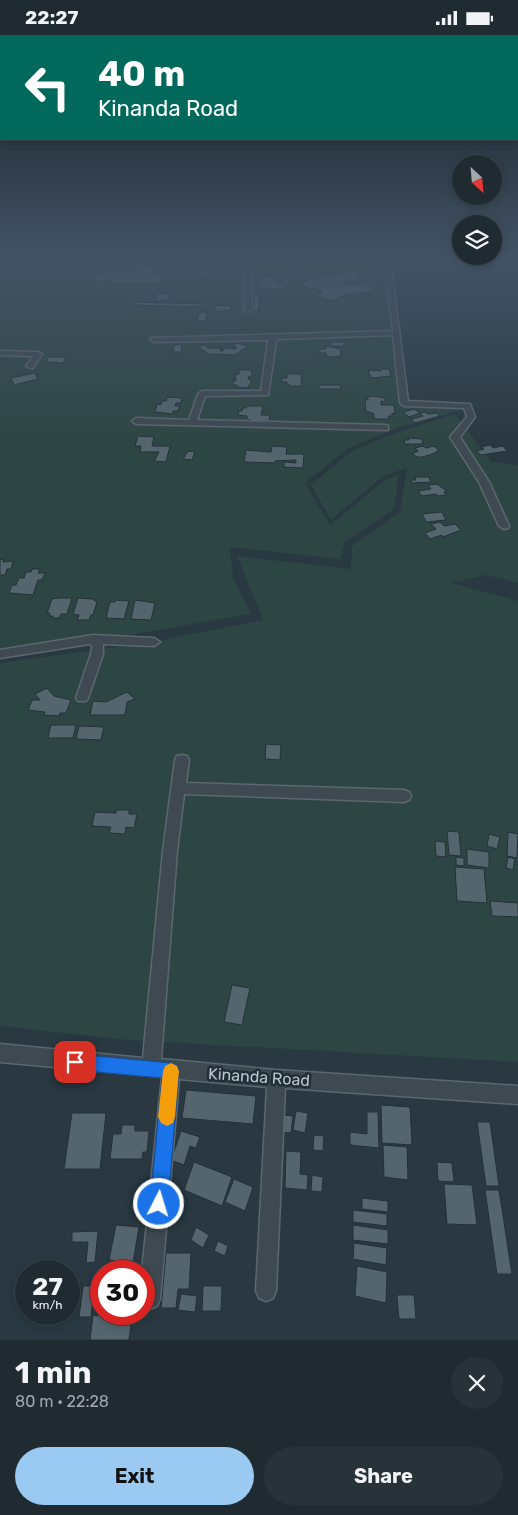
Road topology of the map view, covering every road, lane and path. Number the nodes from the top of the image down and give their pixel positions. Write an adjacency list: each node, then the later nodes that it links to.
1 (394, 320): 2 (street)
2 (396, 333): 3 (street); 10 (street)
3 (277, 337): 4 (street); 8 (street)
4 (154, 340)
5 (0, 353): 6 (street)
6 (30, 366)
7 (136, 421): 8 (street)
8 (192, 423): 9 (street)
9 (385, 428)
10 (504, 526)
11 (93, 639): 12 (street); 13 (street); 14 (street)
12 (154, 641)
13 (0, 654)
14 (82, 698)
15 (182, 760): 16 (street)
16 (178, 788): 17 (street); 19 (street)
17 (404, 796)
18 (0, 1053): 19 (street, Kinanda Road)
19 (151, 1068): 20 (street, Kinanda Road)
20 (171, 1071): 21 (street, Kinanda Road); 23 (street)
21 (276, 1079): 22 (street, Kinanda Road); 24 (street)
22 (518, 1095)
23 (154, 1260)
24 (266, 1291)

